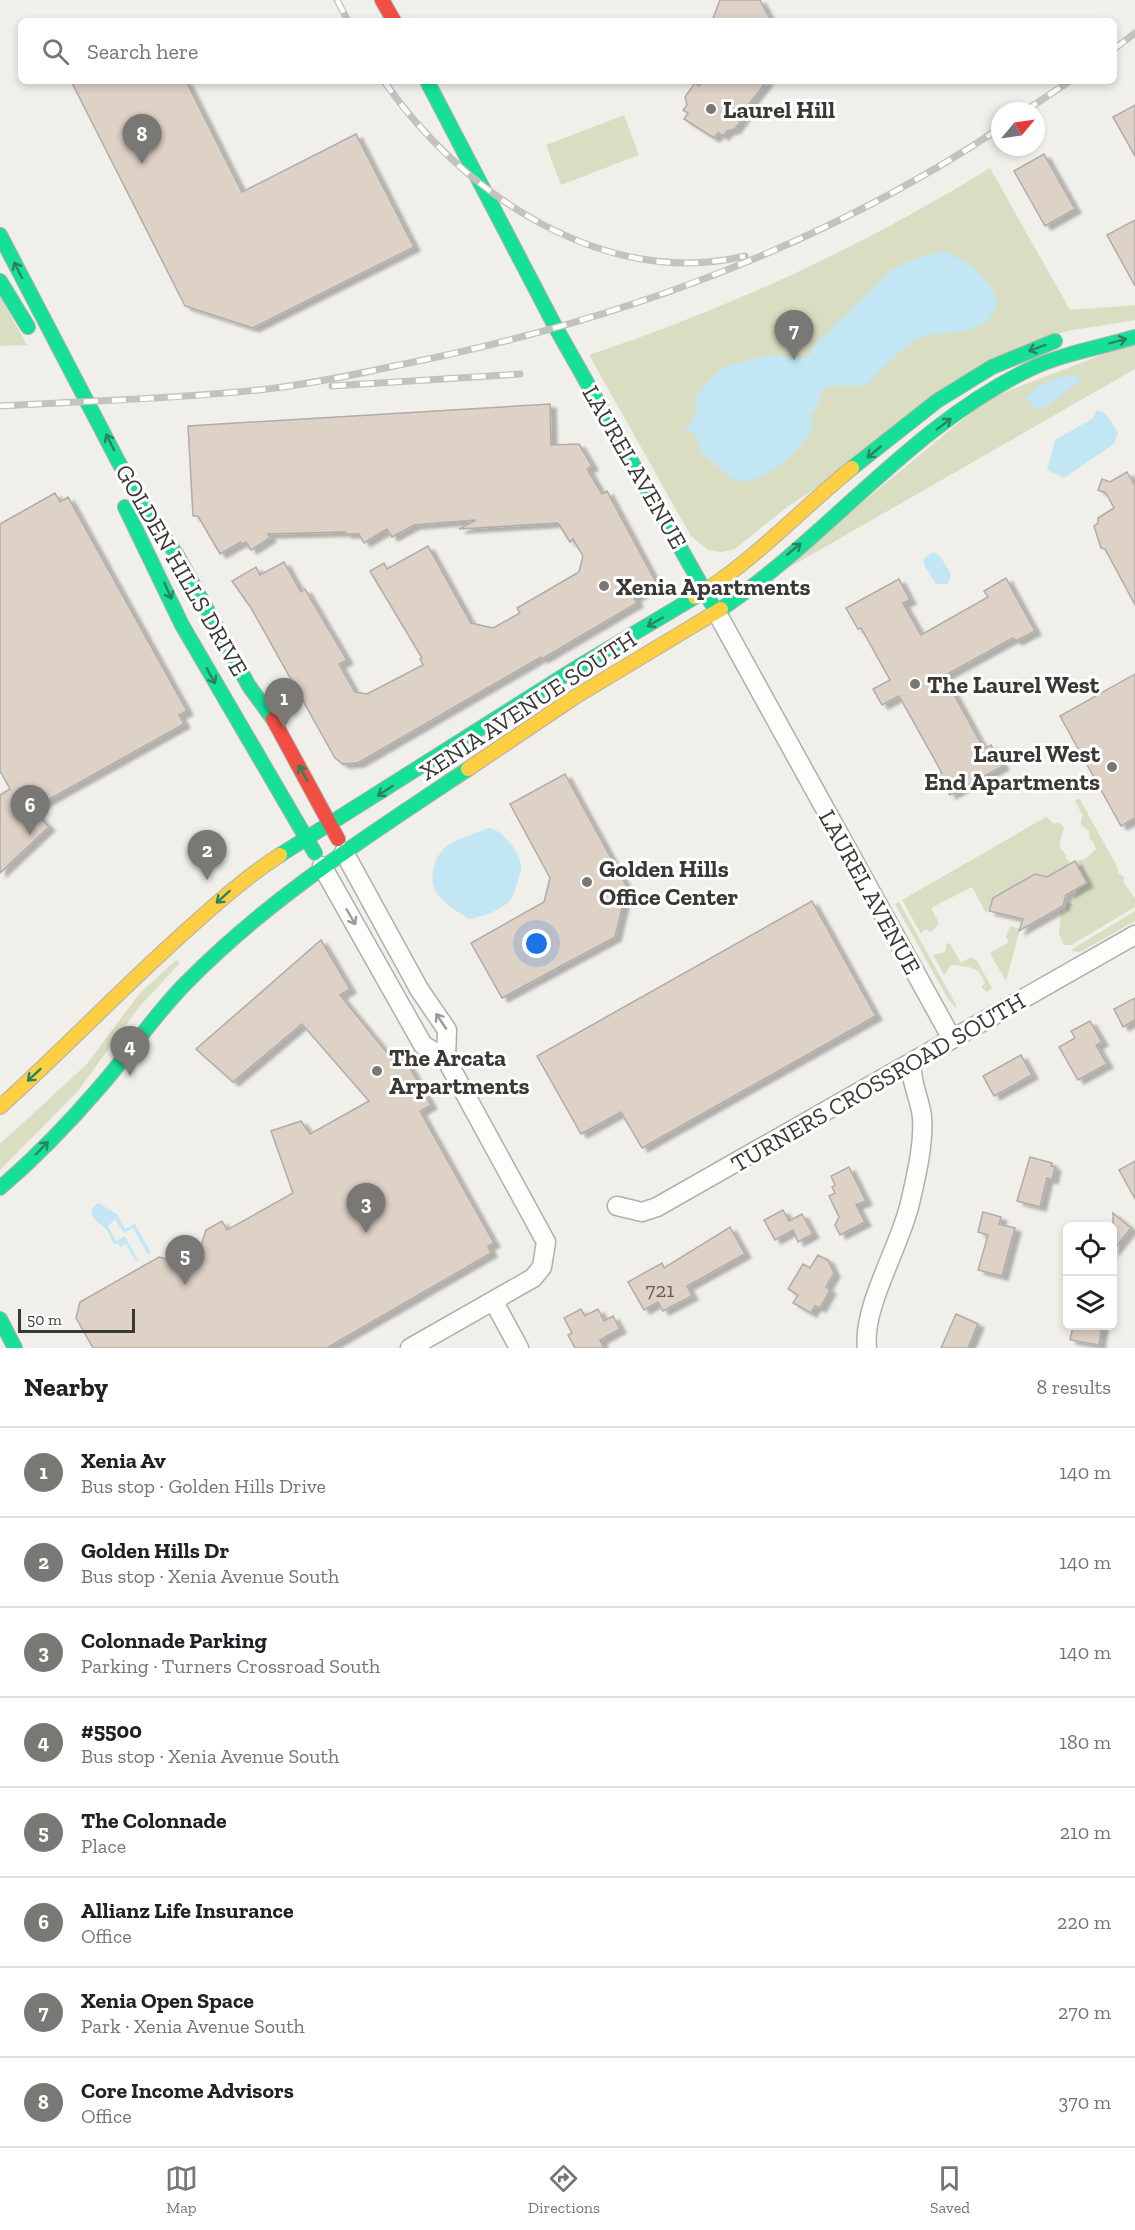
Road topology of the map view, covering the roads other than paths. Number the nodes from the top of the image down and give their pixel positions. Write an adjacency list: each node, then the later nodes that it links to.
1 (382, 0): 2 (main road)
2 (391, 18)
3 (429, 84): 12 (main road, LAUREL AVENUE)
4 (0, 235): 14 (main road, GOLDEN HILLS DRIVE, one-way to 4)
5 (0, 281): 8 (main road)
6 (1135, 326): 7 (main road)
7 (1107, 330)
8 (33, 336)
9 (1069, 337): 12 (main road, XENIA AVENUE SOUTH, one-way to 12)
10 (1135, 337): 13 (main road, XENIA AVENUE SOUTH, one-way to 10)
11 (116, 491): 15 (main road, GOLDEN HILLS DRIVE, one-way to 15)
12 (705, 591): 13 (main road, LAUREL AVENUE); 14 (main road, XENIA AVENUE SOUTH, one-way to 14)
13 (717, 613): 16 (main road, XENIA AVENUE SOUTH); 19 (street, LAUREL AVENUE)
14 (330, 825): 15 (main road, XENIA AVENUE SOUTH); 16 (main road, GOLDEN HILLS DRIVE)
15 (307, 838): 17 (main road, GOLDEN HILLS DRIVE); 22 (main road, XENIA AVENUE SOUTH, one-way to 22)
16 (344, 852): 17 (main road, XENIA AVENUE SOUTH); 20 (street, GOLDEN HILLS DRIVE, one-way to 16)
17 (322, 866): 20 (street, GOLDEN HILLS DRIVE, one-way to 20); 23 (main road, XENIA AVENUE SOUTH, one-way to 17)
18 (1135, 935): 19 (street, TURNERS CROSSROAD SOUTH)
19 (952, 1039): 21 (street, TURNERS CROSSROAD SOUTH)
20 (446, 1059): 25 (street, GOLDEN HILLS DRIVE)
21 (912, 1063): 24 (street, TURNERS CROSSROAD SOUTH); 30 (street)
22 (0, 1107)
23 (0, 1188)
24 (618, 1206)
25 (494, 1302): 28 (street); 29 (street)
26 (0, 1319): 27 (main road)
27 (15, 1348)
28 (410, 1348)
29 (519, 1348)
30 (867, 1348)

